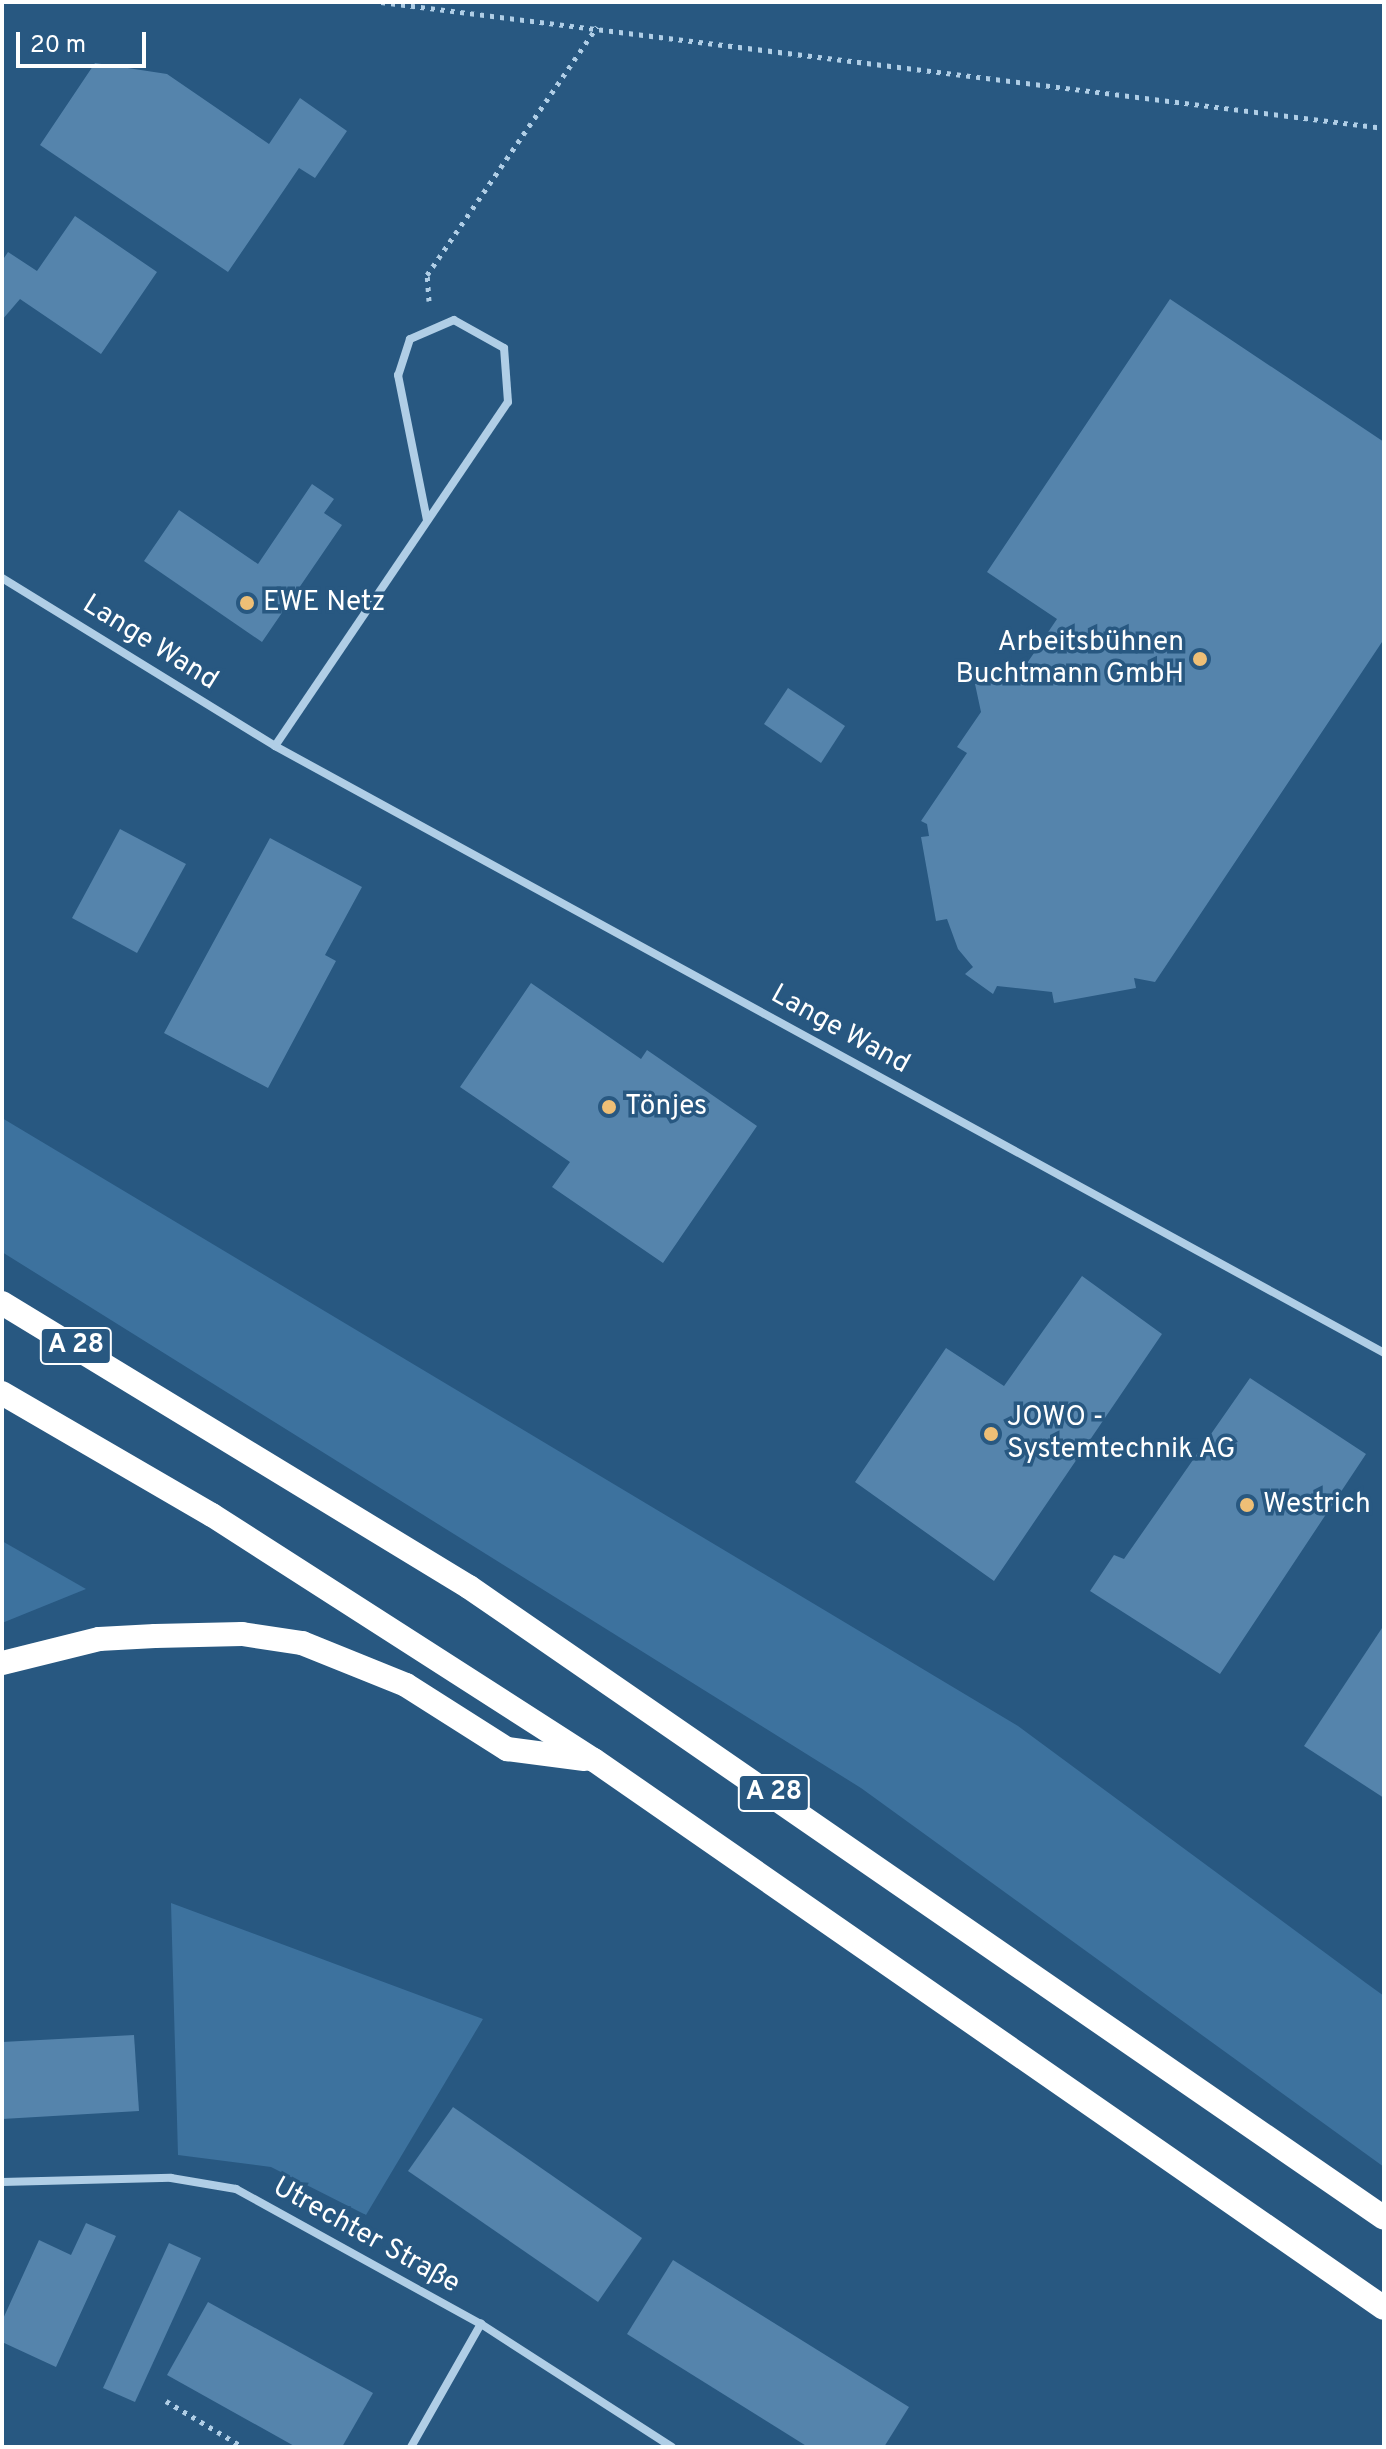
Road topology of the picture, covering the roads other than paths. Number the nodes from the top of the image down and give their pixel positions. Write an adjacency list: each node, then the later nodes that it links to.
1 (427, 520): 1 (street); 3 (street)
2 (2, 578): 3 (street, Lange Wand)
3 (275, 746): 5 (street, Lange Wand)
4 (2, 1303): 10 (highway, A 28)
5 (1384, 1353)
6 (2, 1393): 8 (highway, A 28)
7 (2, 1663): 8 (highway)
8 (594, 1760): 11 (highway, A 28)
9 (2, 2182): 12 (street, Utrechter Straße)
10 (1384, 2218)
11 (1384, 2308)
12 (481, 2324): 13 (street); 14 (street, Utrechter Straße)
13 (411, 2447)
14 (672, 2447)

